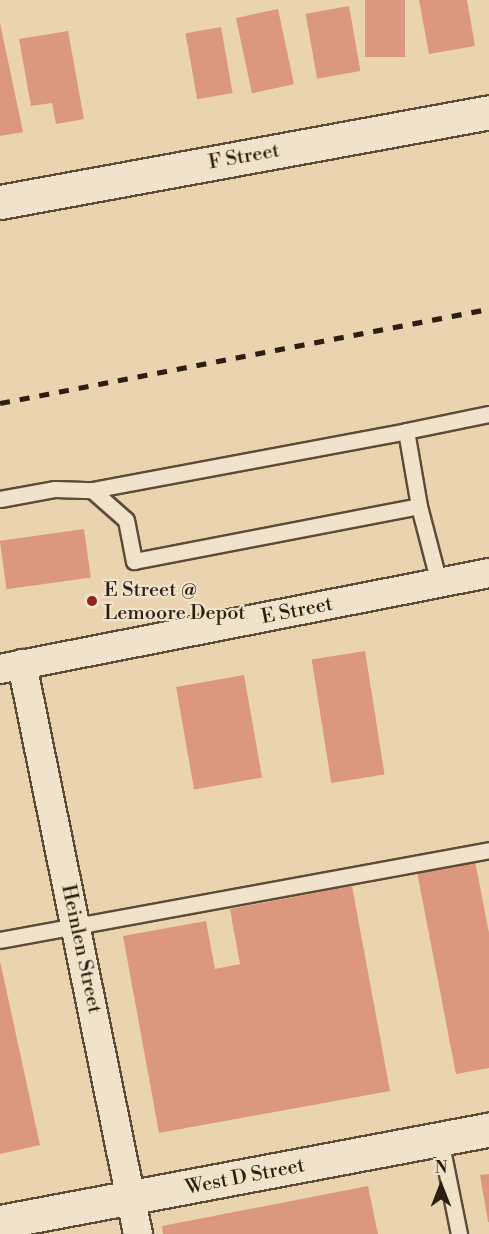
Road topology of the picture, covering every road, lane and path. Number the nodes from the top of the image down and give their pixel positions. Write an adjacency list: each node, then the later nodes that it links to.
1 (489, 112): 2 (street, F Street)
2 (0, 201)
3 (489, 414): 4 (lane)
4 (406, 430): 5 (lane); 7 (lane)
5 (92, 490): 6 (lane); 7 (lane)
6 (0, 499)
7 (419, 506): 9 (lane)
8 (489, 573): 9 (street, E Street)
9 (439, 583): 10 (street, E Street)
10 (11, 667): 12 (street, Heinlen Street)
11 (489, 850): 12 (lane)
12 (76, 926): 13 (lane); 16 (street, Heinlen Street)
13 (0, 940)
14 (489, 1130): 15 (street, West D Street)
15 (440, 1139): 16 (street, West D Street); 19 (lane)
16 (132, 1198): 17 (street, West D Street); 18 (street, Heinlen Street)
17 (0, 1222)
18 (138, 1234)
19 (459, 1234)

